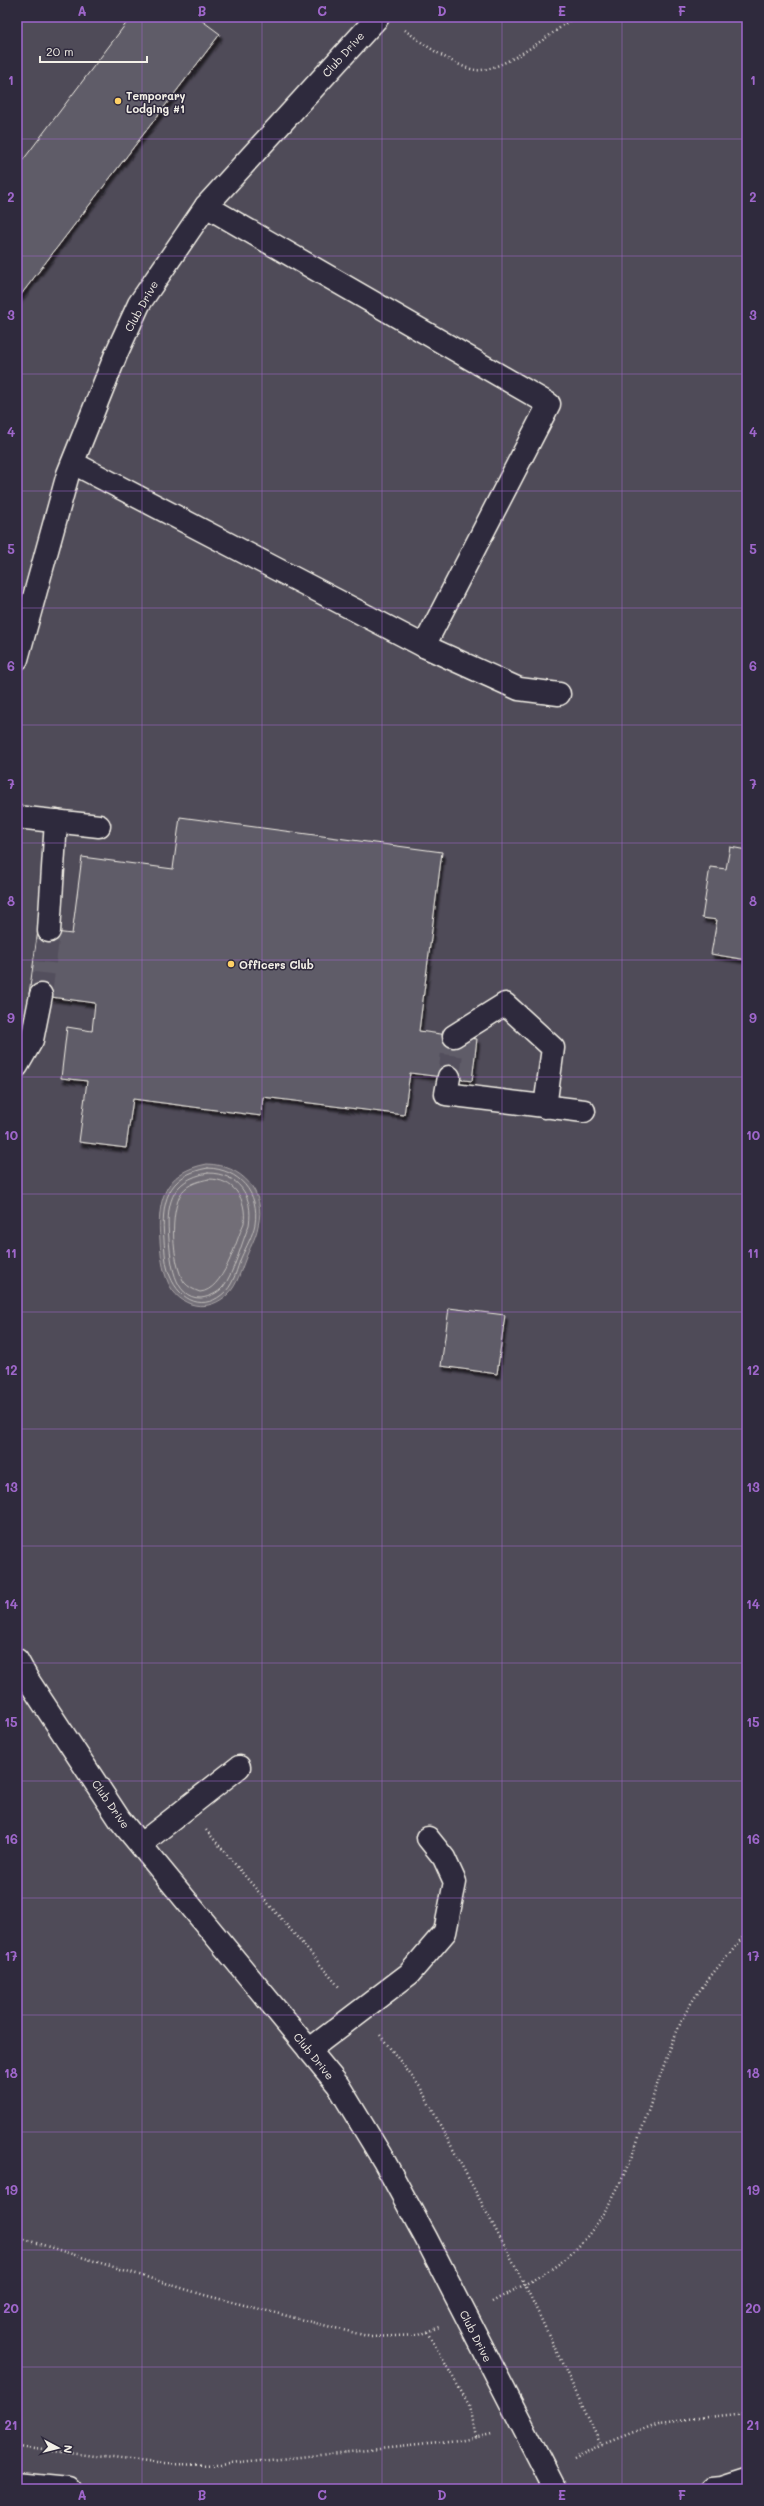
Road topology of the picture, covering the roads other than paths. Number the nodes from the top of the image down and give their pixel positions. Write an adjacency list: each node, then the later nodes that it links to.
1 (378, 17): 2 (street, Club Drive)
2 (206, 206): 3 (street, Club Drive); 4 (street)
3 (73, 463): 4 (street); 5 (street, Club Drive)
4 (424, 646): 6 (street)
5 (17, 659)
6 (559, 694)
7 (17, 817): 8 (street)
8 (56, 821): 9 (street); 10 (street)
9 (99, 826)
10 (49, 931)
11 (41, 996): 13 (street)
12 (454, 1036): 15 (street)
13 (17, 1066)
14 (449, 1077): 15 (street)
15 (545, 1107): 16 (street)
16 (584, 1111)
17 (17, 1660): 18 (street, Club Drive)
18 (23, 1678): 21 (street, Club Drive)
19 (239, 1767): 21 (street)
20 (428, 1838): 22 (street)
21 (141, 1844): 22 (street, Club Drive)
22 (309, 2050): 26 (street, Club Drive)
23 (747, 2480): 27 (street)
24 (17, 2484): 25 (street)
25 (69, 2489)
26 (555, 2489)
27 (712, 2489)

